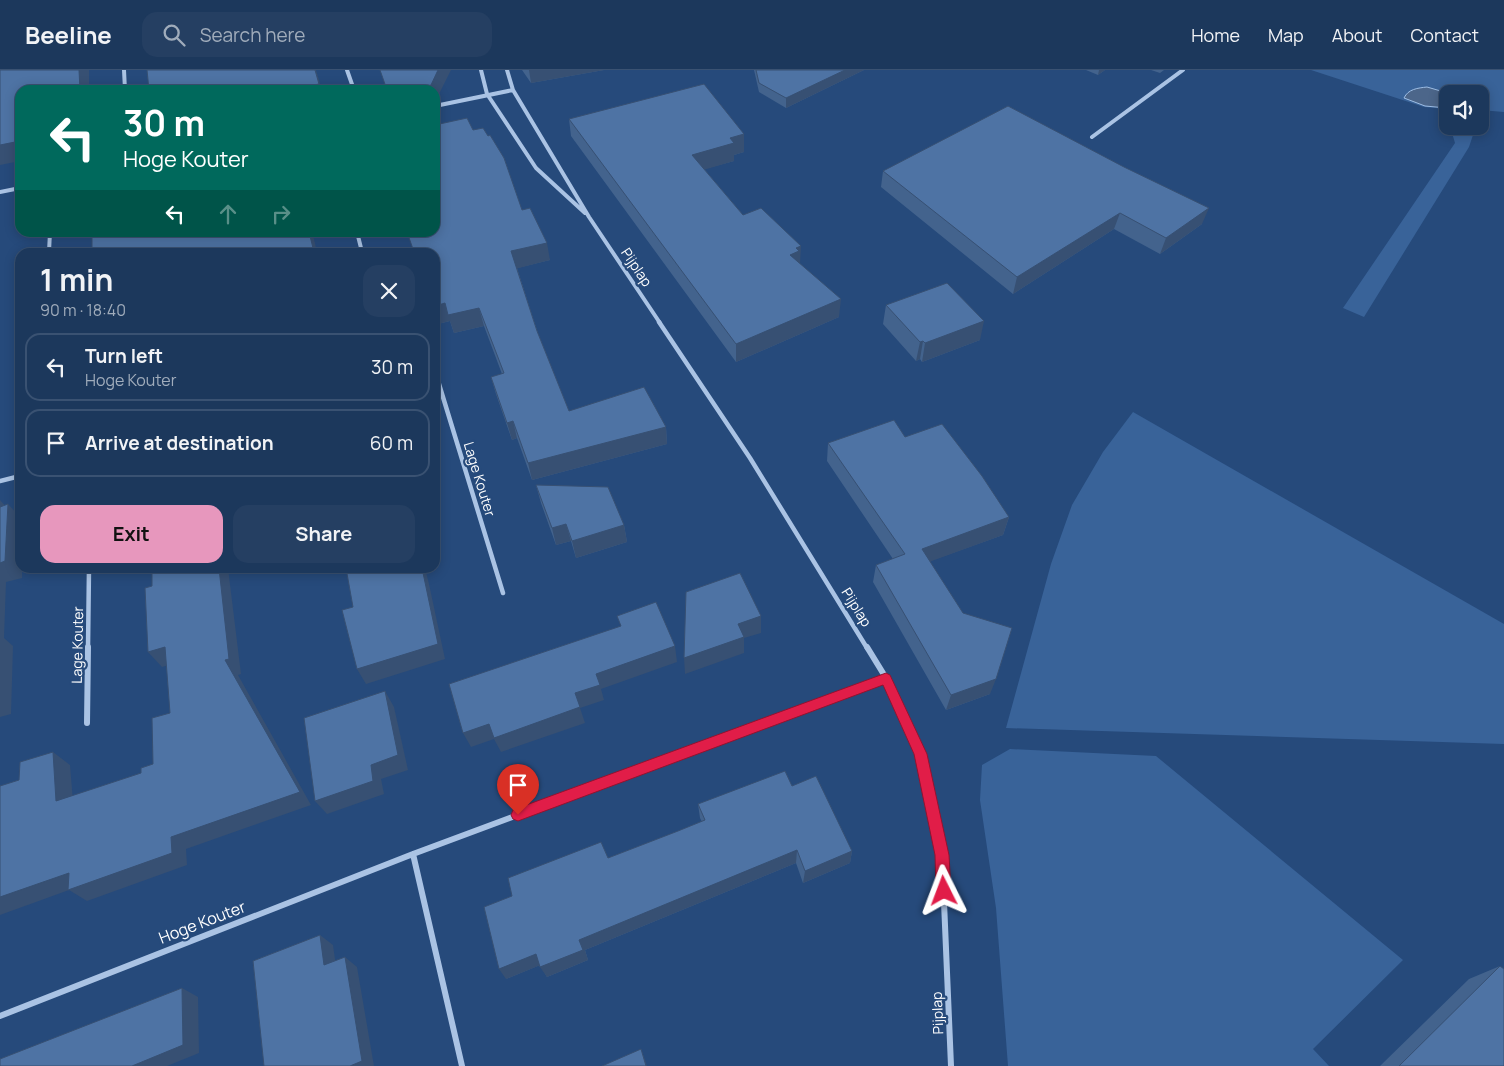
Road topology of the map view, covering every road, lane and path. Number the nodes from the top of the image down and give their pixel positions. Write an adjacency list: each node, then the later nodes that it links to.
1 (124, 70): 6 (street)
2 (347, 70): 7 (street)
3 (481, 70): 9 (street, Pijplap)
4 (508, 70): 8 (street, Pijplap)
5 (1182, 70): 11 (street)
6 (125, 85)
7 (352, 85)
8 (513, 90): 9 (street); 14 (street, Pijplap)
9 (487, 94): 10 (street); 14 (street, Pijplap)
10 (440, 105)
11 (1092, 137)
12 (15, 189): 13 (street)
13 (0, 192)
14 (589, 217): 20 (street, Pijplap)
15 (440, 387): 19 (street, Lage Kouter)
16 (15, 477): 17 (street)
17 (0, 481)
18 (89, 573): 21 (street, Lage Kouter)
19 (504, 593)
20 (886, 678): 22 (street, Hoge Kouter); 25 (street, Pijplap)
21 (87, 722)
22 (414, 854): 23 (street, Hoge Kouter); 24 (street)
23 (0, 1016)
24 (462, 1066)
25 (951, 1066)

